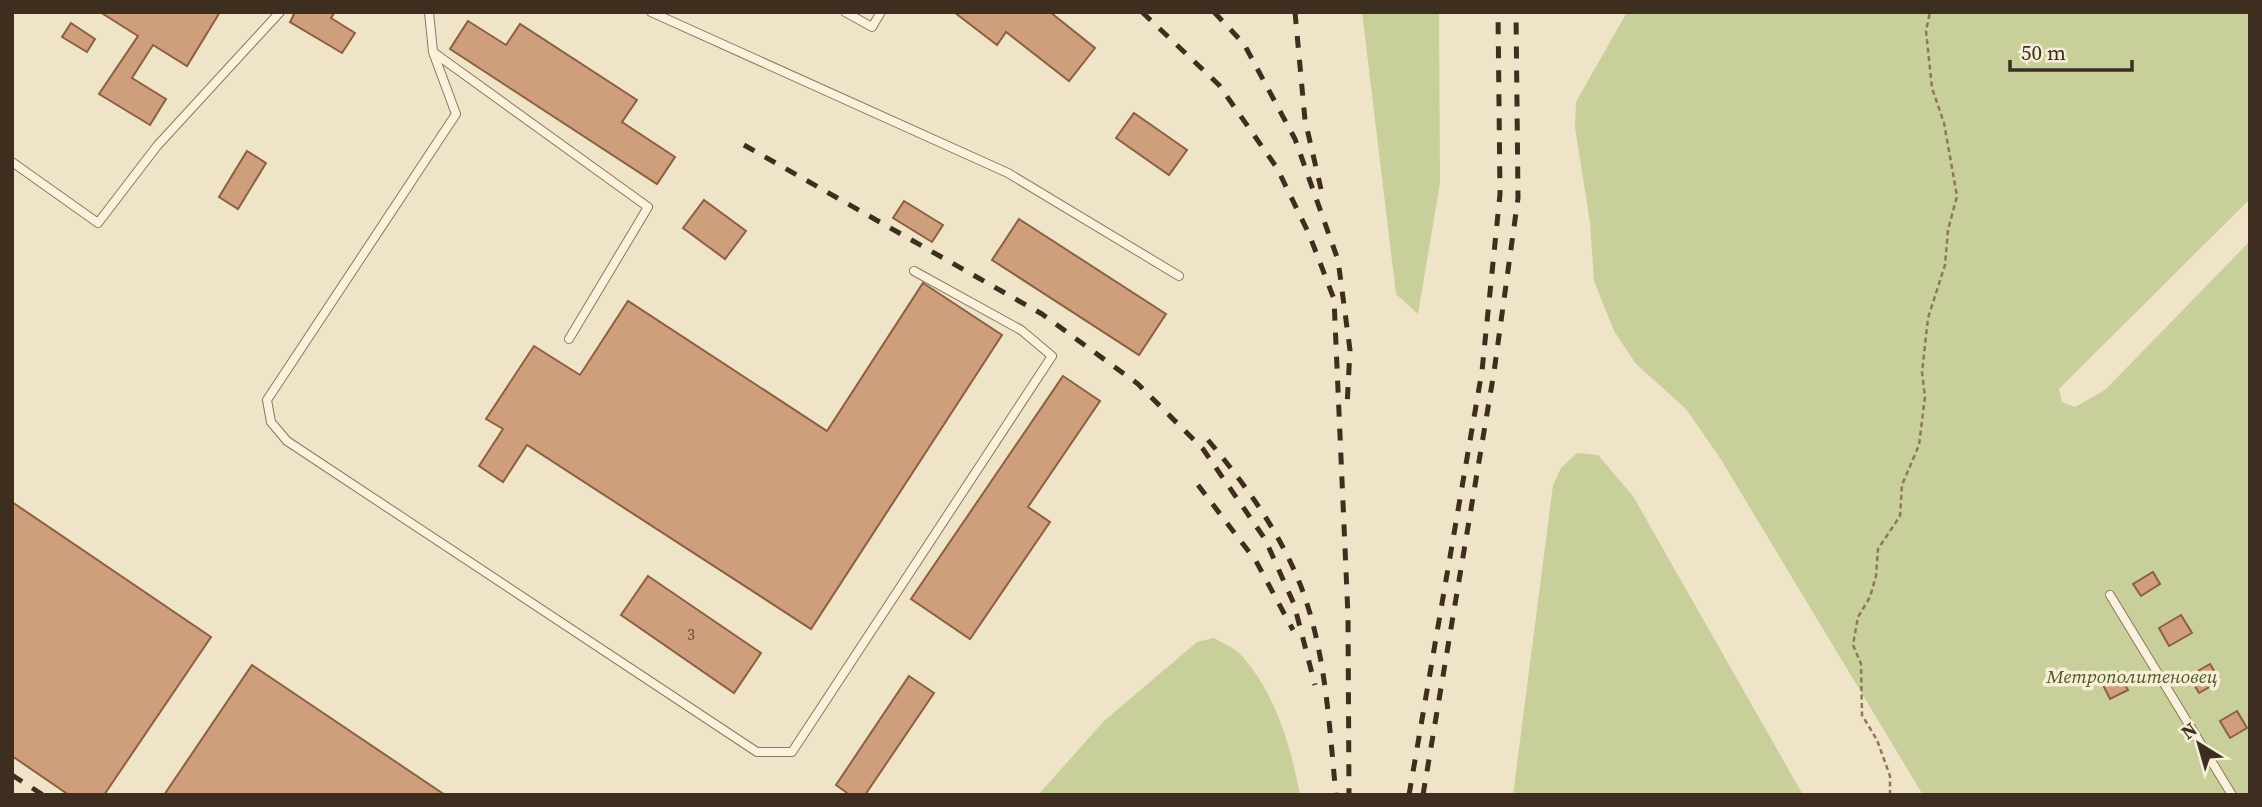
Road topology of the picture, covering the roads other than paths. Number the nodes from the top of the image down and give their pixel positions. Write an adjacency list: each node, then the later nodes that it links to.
1 (281, 12): 7 (lane)
2 (429, 12): 6 (lane)
3 (651, 12): 9 (lane)
4 (845, 12): 5 (lane)
5 (881, 12)
6 (433, 52): 8 (lane); 10 (lane)
7 (12, 162)
8 (914, 271)
9 (1179, 276)
10 (569, 339)
11 (2110, 595): 12 (lane)
12 (2232, 795)

